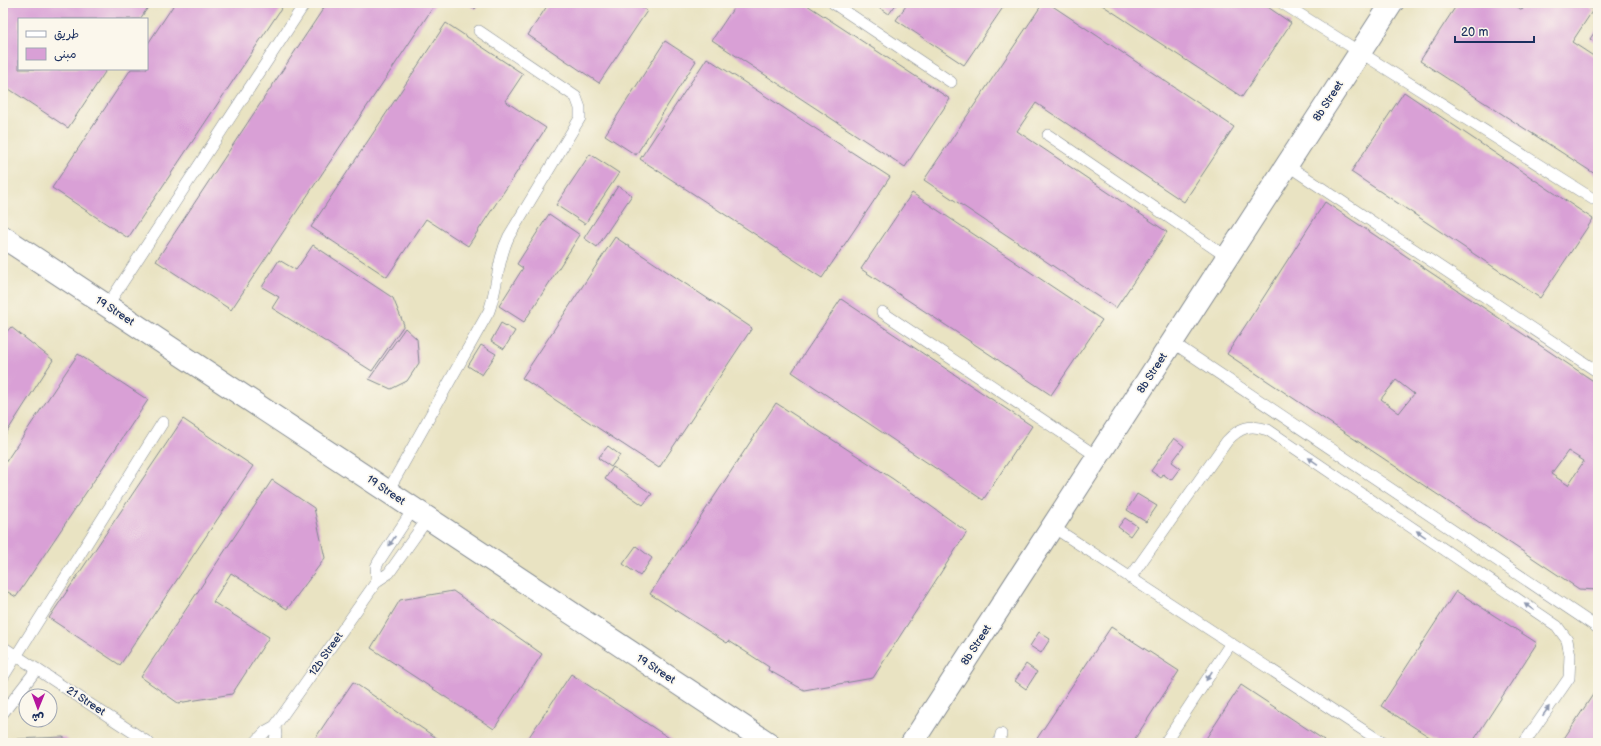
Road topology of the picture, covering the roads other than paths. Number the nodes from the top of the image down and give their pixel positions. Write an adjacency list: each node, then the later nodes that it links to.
1 (305, 3): 13 (lane)
2 (833, 3): 7 (lane)
3 (1282, 3): 6 (lane)
4 (1392, 3): 6 (street, 8b Street)
5 (478, 31): 19 (lane)
6 (1360, 52): 9 (street, 8b Street); 10 (lane)
7 (951, 82)
8 (1048, 135): 12 (lane)
9 (1287, 165): 12 (street, 8b Street); 16 (lane)
10 (1592, 199)
11 (3, 237): 13 (street, 19 Street)
12 (1227, 257): 15 (street, 8b Street)
13 (107, 306): 19 (street, 19 Street)
14 (882, 312): 18 (lane)
15 (1172, 342): 18 (street, 8b Street); 24 (lane)
16 (1598, 372)
17 (163, 422): 27 (lane)
18 (1098, 457): 21 (street, 8b Street)
19 (388, 491): 20 (street, 19 Street)
20 (421, 513): 23 (lane, 12b Street); 23 (lane, 12b Street, one-way to 23); 36 (street, 19 Street)
21 (1053, 526): 22 (lane); 37 (street, 8b Street)
22 (1130, 578): 25 (lane); 40 (lane, one-way to 22)
23 (377, 580): 31 (lane, 12b Street)
24 (1598, 628)
25 (1231, 643): 32 (lane); 38 (lane, one-way to 38)
26 (3, 647): 27 (lane, 21 Street)
27 (17, 656): 28 (lane, 21 Street); 29 (lane)
28 (37, 669): 30 (lane); 33 (lane, 21 Street)
29 (3, 677)
30 (3, 713)
31 (275, 726): 34 (lane, 12b Street); 35 (lane)
32 (1368, 739): 39 (lane)
33 (149, 743)
34 (255, 743)
35 (274, 743)
36 (768, 743)
37 (912, 743)
38 (1165, 743)
39 (1383, 743)
40 (1524, 743)

